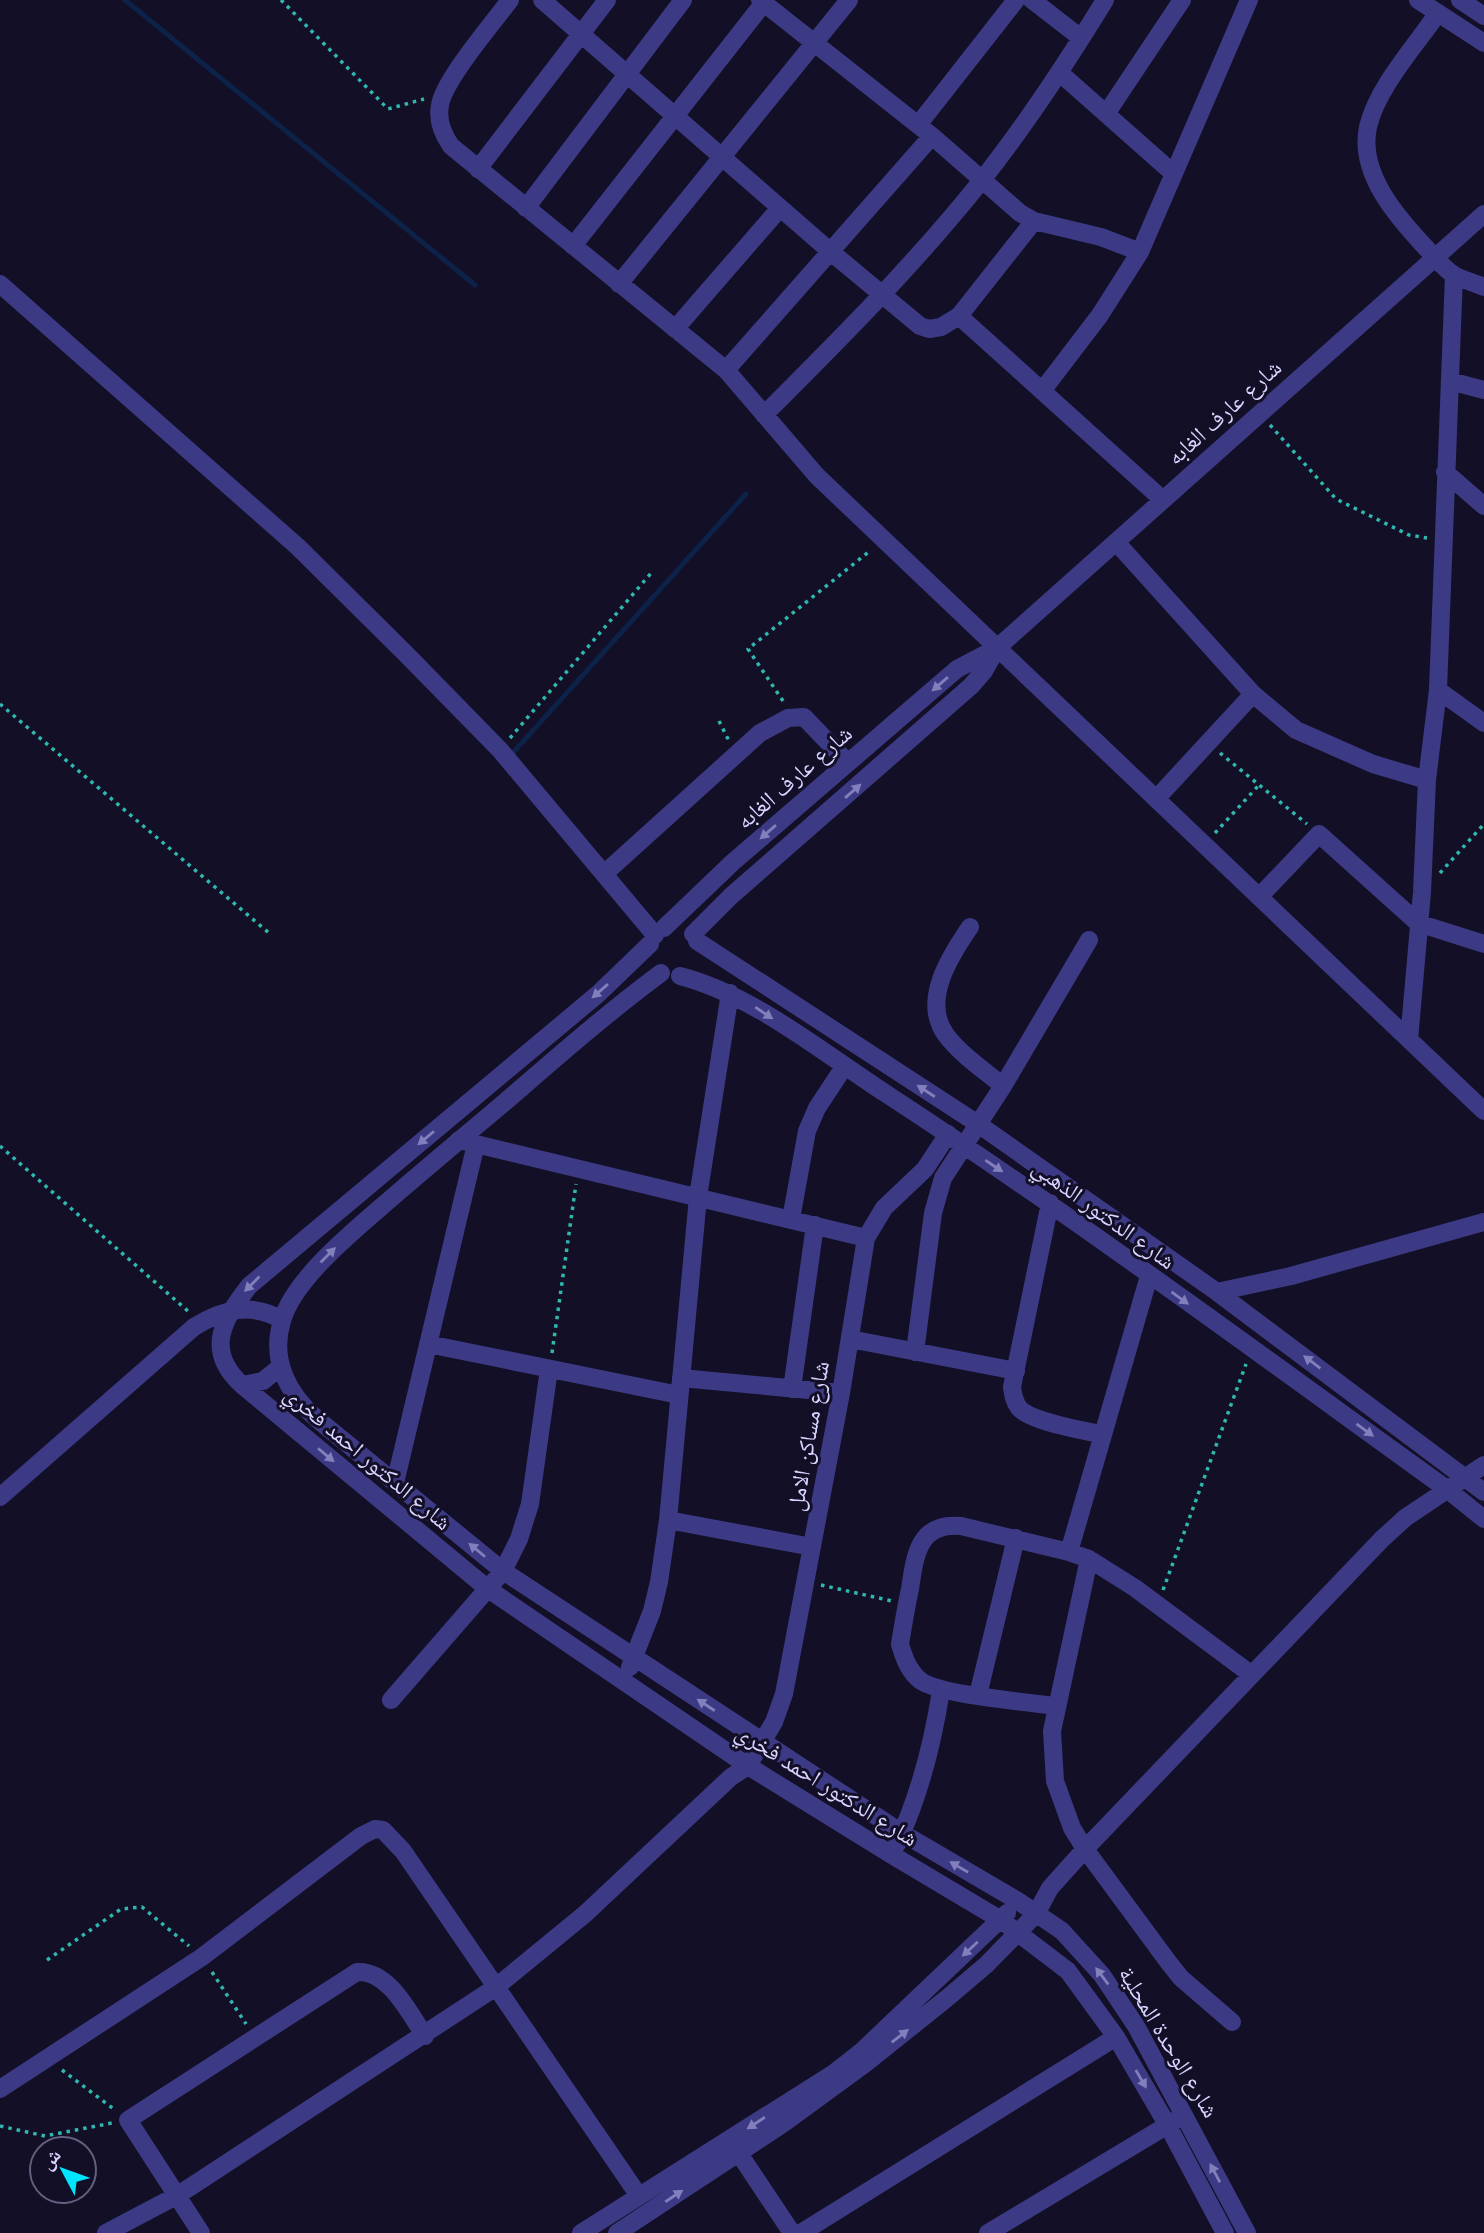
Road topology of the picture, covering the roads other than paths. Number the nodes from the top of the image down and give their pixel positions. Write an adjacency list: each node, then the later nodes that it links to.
1 (510, 0): 26 (street)
2 (542, 0): 16 (street)
3 (607, 0): 16 (street)
4 (682, 0): 21 (street)
5 (849, 0): 18 (street)
6 (1016, 0): 24 (street)
7 (1032, 0): 17 (street)
8 (1105, 0): 17 (street)
9 (1182, 0): 22 (street)
10 (1249, 0): 27 (street)
11 (1418, 0): 14 (street)
12 (1460, 0): 15 (street)
13 (764, 1): 18 (street); 23 (street)
14 (1438, 13): 19 (street); 36 (street)
15 (1484, 16)
16 (580, 34): 21 (street); 26 (street)
17 (1081, 38): 20 (street)
18 (814, 43): 24 (street); 25 (street)
19 (1484, 43)
20 (1060, 73): 22 (street); 28 (street)
21 (626, 74): 23 (street); 29 (street)
22 (1106, 114): 27 (street)
23 (675, 117): 25 (street); 33 (street)
24 (925, 131): 28 (street); 34 (street)
25 (722, 158): 30 (street); 39 (street)
26 (478, 169): 29 (street)
27 (1174, 174): 35 (street)
28 (982, 180): 32 (street); 41 (street)
29 (526, 208): 33 (street)
30 (780, 208): 34 (street); 43 (street)
31 (1484, 214): 36 (street, شارع عارف الغابه)
32 (1034, 222): 35 (street); 42 (street)
33 (573, 246): 39 (street)
34 (831, 252): 41 (street); 44 (street)
35 (1140, 252): 47 (street)
36 (1435, 257): 37 (street); 50 (street, شارع عارف الغابه)
37 (1454, 275): 40 (street); 45 (street)
38 (0, 284): 60 (street)
39 (619, 284): 43 (street)
40 (1484, 287)
41 (883, 296): 42 (street); 48 (street)
42 (959, 316): 47 (street)
43 (675, 329): 44 (street)
44 (726, 370): 48 (street)
45 (1450, 381): 46 (street); 49 (street)
46 (1484, 390)
47 (1042, 391): 50 (street)
48 (764, 415): 53 (street)
49 (1445, 472): 51 (street); 54 (street)
50 (1163, 500): 52 (street, شارع عارف الغابه)
51 (1484, 506)
52 (1116, 542): 53 (street, شارع عارف الغابه); 55 (street)
53 (997, 648): 57 (street, شارع عارف الغابه, one-way to 57); 59 (street); 67 (street, شارع عارف الغابه, one-way to 53)
54 (1438, 690): 56 (street); 58 (street)
55 (1253, 694): 58 (street); 59 (street)
56 (1484, 723)
57 (848, 763): 60 (street); 64 (street, شارع عارف الغابه, one-way to 64)
58 (1427, 780): 62 (street)
59 (1156, 799): 61 (street)
60 (605, 873): 64 (street)
61 (1259, 897): 62 (street); 70 (street)
62 (1418, 923): 66 (street); 70 (street)
63 (970, 927): 72 (street)
64 (656, 936): 67 (street); 68 (street); 86 (street, شارع الدكتور احمد فخري, one-way to 86)
65 (1089, 940): 72 (street)
66 (1484, 944)
67 (692, 955): 68 (street); 69 (street, شارع الدكتور الذهبي); 74 (street, شارع الدكتور الذهبي, one-way to 67)
68 (661, 973): 76 (street, شارع الدكتور احمد فخري)
69 (730, 993): 71 (street, شارع الدكتور الذهبي, one-way to 71); 78 (street)
70 (1409, 1040): 73 (street)
71 (844, 1067): 75 (street, شارع الدكتور الذهبي); 80 (street)
72 (1003, 1086): 74 (street)
73 (1484, 1111)
74 (978, 1125): 77 (street); 85 (street, شارع الدكتور الذهبي)
75 (948, 1134): 77 (street, شارع الدكتور الذهبي); 83 (street, شارع مساكن الامل)
76 (468, 1142): 78 (street); 87 (street, شارع الدكتور احمد فخري, one-way to 76); 89 (street)
77 (964, 1145): 79 (street, شارع الدكتور الذهبي, one-way to 79); 90 (street)
78 (698, 1197): 80 (street); 95 (street)
79 (1050, 1203): 84 (street, شارع الدكتور الذهبي); 93 (street)
80 (791, 1219): 82 (street)
81 (1484, 1222): 85 (street)
82 (815, 1226): 83 (street); 96 (street)
83 (866, 1238): 88 (street, شارع مساكن الامل)
84 (1150, 1276): 98 (street); 102 (street, شارع الدكتور الذهبي, one-way to 102)
85 (1217, 1292): 100 (street, شارع الدكتور الذهبي, one-way to 85)
86 (231, 1310): 87 (street); 94 (street, شارع الدكتور احمد فخري); 104 (street)
87 (282, 1320): 91 (street, شارع الدكتور احمد فخري)
88 (850, 1339): 90 (street); 97 (street, شارع مساكن الامل)
89 (428, 1344): 92 (street); 101 (street)
90 (915, 1352): 93 (street)
91 (280, 1367): 94 (street); 101 (street, شارع الدكتور احمد فخري)
92 (549, 1369): 95 (street); 111 (street)
93 (1016, 1371): 98 (street)
94 (242, 1385): 112 (street, شارع الدكتور احمد فخري, one-way to 112)
95 (680, 1387): 96 (street); 106 (street)
96 (792, 1389): 97 (street)
97 (841, 1393): 108 (street, شارع مساكن الامل)
98 (1103, 1435): 109 (street)
99 (1484, 1465): 100 (street)
100 (1466, 1477): 102 (street); 103 (street, شارع الدكتور الذهبي)
101 (395, 1483): 111 (street, شارع الدكتور احمد فخري, one-way to 101)
102 (1448, 1490): 105 (street, شارع الدكتور الذهبي); 114 (street)
103 (1484, 1492)
104 (0, 1497)
105 (1484, 1519)
106 (668, 1520): 108 (street); 113 (street)
107 (1016, 1538): 109 (street); 116 (street); 117 (street)
108 (812, 1547): 120 (street, شارع مساكن الامل)
109 (1069, 1552): 110 (street)
110 (1089, 1559): 114 (street); 119 (street)
111 (503, 1571): 112 (street); 113 (street, شارع الدكتور احمد فخري)
112 (488, 1589): 115 (street, شارع الدكتور احمد فخري); 118 (street)
113 (635, 1658): 115 (street); 120 (street, شارع الدكتور احمد فخري, one-way to 113)
114 (1252, 1675): 123 (street)
115 (624, 1680): 121 (street, شارع الدكتور احمد فخري)
116 (941, 1690): 117 (street); 122 (street)
117 (978, 1695): 119 (street)
118 (391, 1700)
119 (1055, 1706): 123 (street)
120 (763, 1742): 121 (street, شارع مساكن الامل); 122 (street, شارع الدكتور احمد فخري)
121 (748, 1766): 124 (street, شارع الدكتور احمد فخري); 130 (street)
122 (902, 1833): 124 (street); 126 (street, شارع الدكتور احمد فخري, one-way to 122)
123 (1085, 1849): 125 (street); 131 (street)
124 (892, 1855): 128 (street, شارع الدكتور احمد فخري)
125 (1050, 1888): 126 (street); 127 (street)
126 (1018, 1901): 127 (street, شارع الوحدة المحلية); 128 (street)
127 (1036, 1914): 129 (street); 136 (street, شارع الوحدة المحلية, one-way to 127)
128 (1001, 1920): 129 (street, شارع الوحدة المحلية); 134 (street, one-way to 134)
129 (1017, 1931): 133 (street, شارع الوحدة المحلية); 134 (street, one-way to 129)
130 (496, 1987): 132 (street); 135 (street); 140 (street)
131 (1232, 2022)
132 (425, 2035): 139 (street); 139 (street)
133 (1116, 2037): 137 (street, شارع الوحدة المحلية, one-way to 137); 146 (street)
134 (837, 2077): 138 (street)
135 (0, 2089)
136 (1185, 2114): 137 (street); 149 (street, شارع الوحدة المحلية, one-way to 136)
137 (1168, 2126): 147 (street); 148 (street, شارع الوحدة المحلية)
138 (734, 2147): 140 (street); 144 (street, one-way to 138); 145 (street)
139 (178, 2195): 141 (street); 142 (street)
140 (639, 2196): 143 (street)
141 (106, 2233)
142 (201, 2233)
143 (581, 2233)
144 (617, 2233)
145 (792, 2233)
146 (801, 2233)
147 (988, 2233)
148 (1225, 2233)
149 (1247, 2233)

